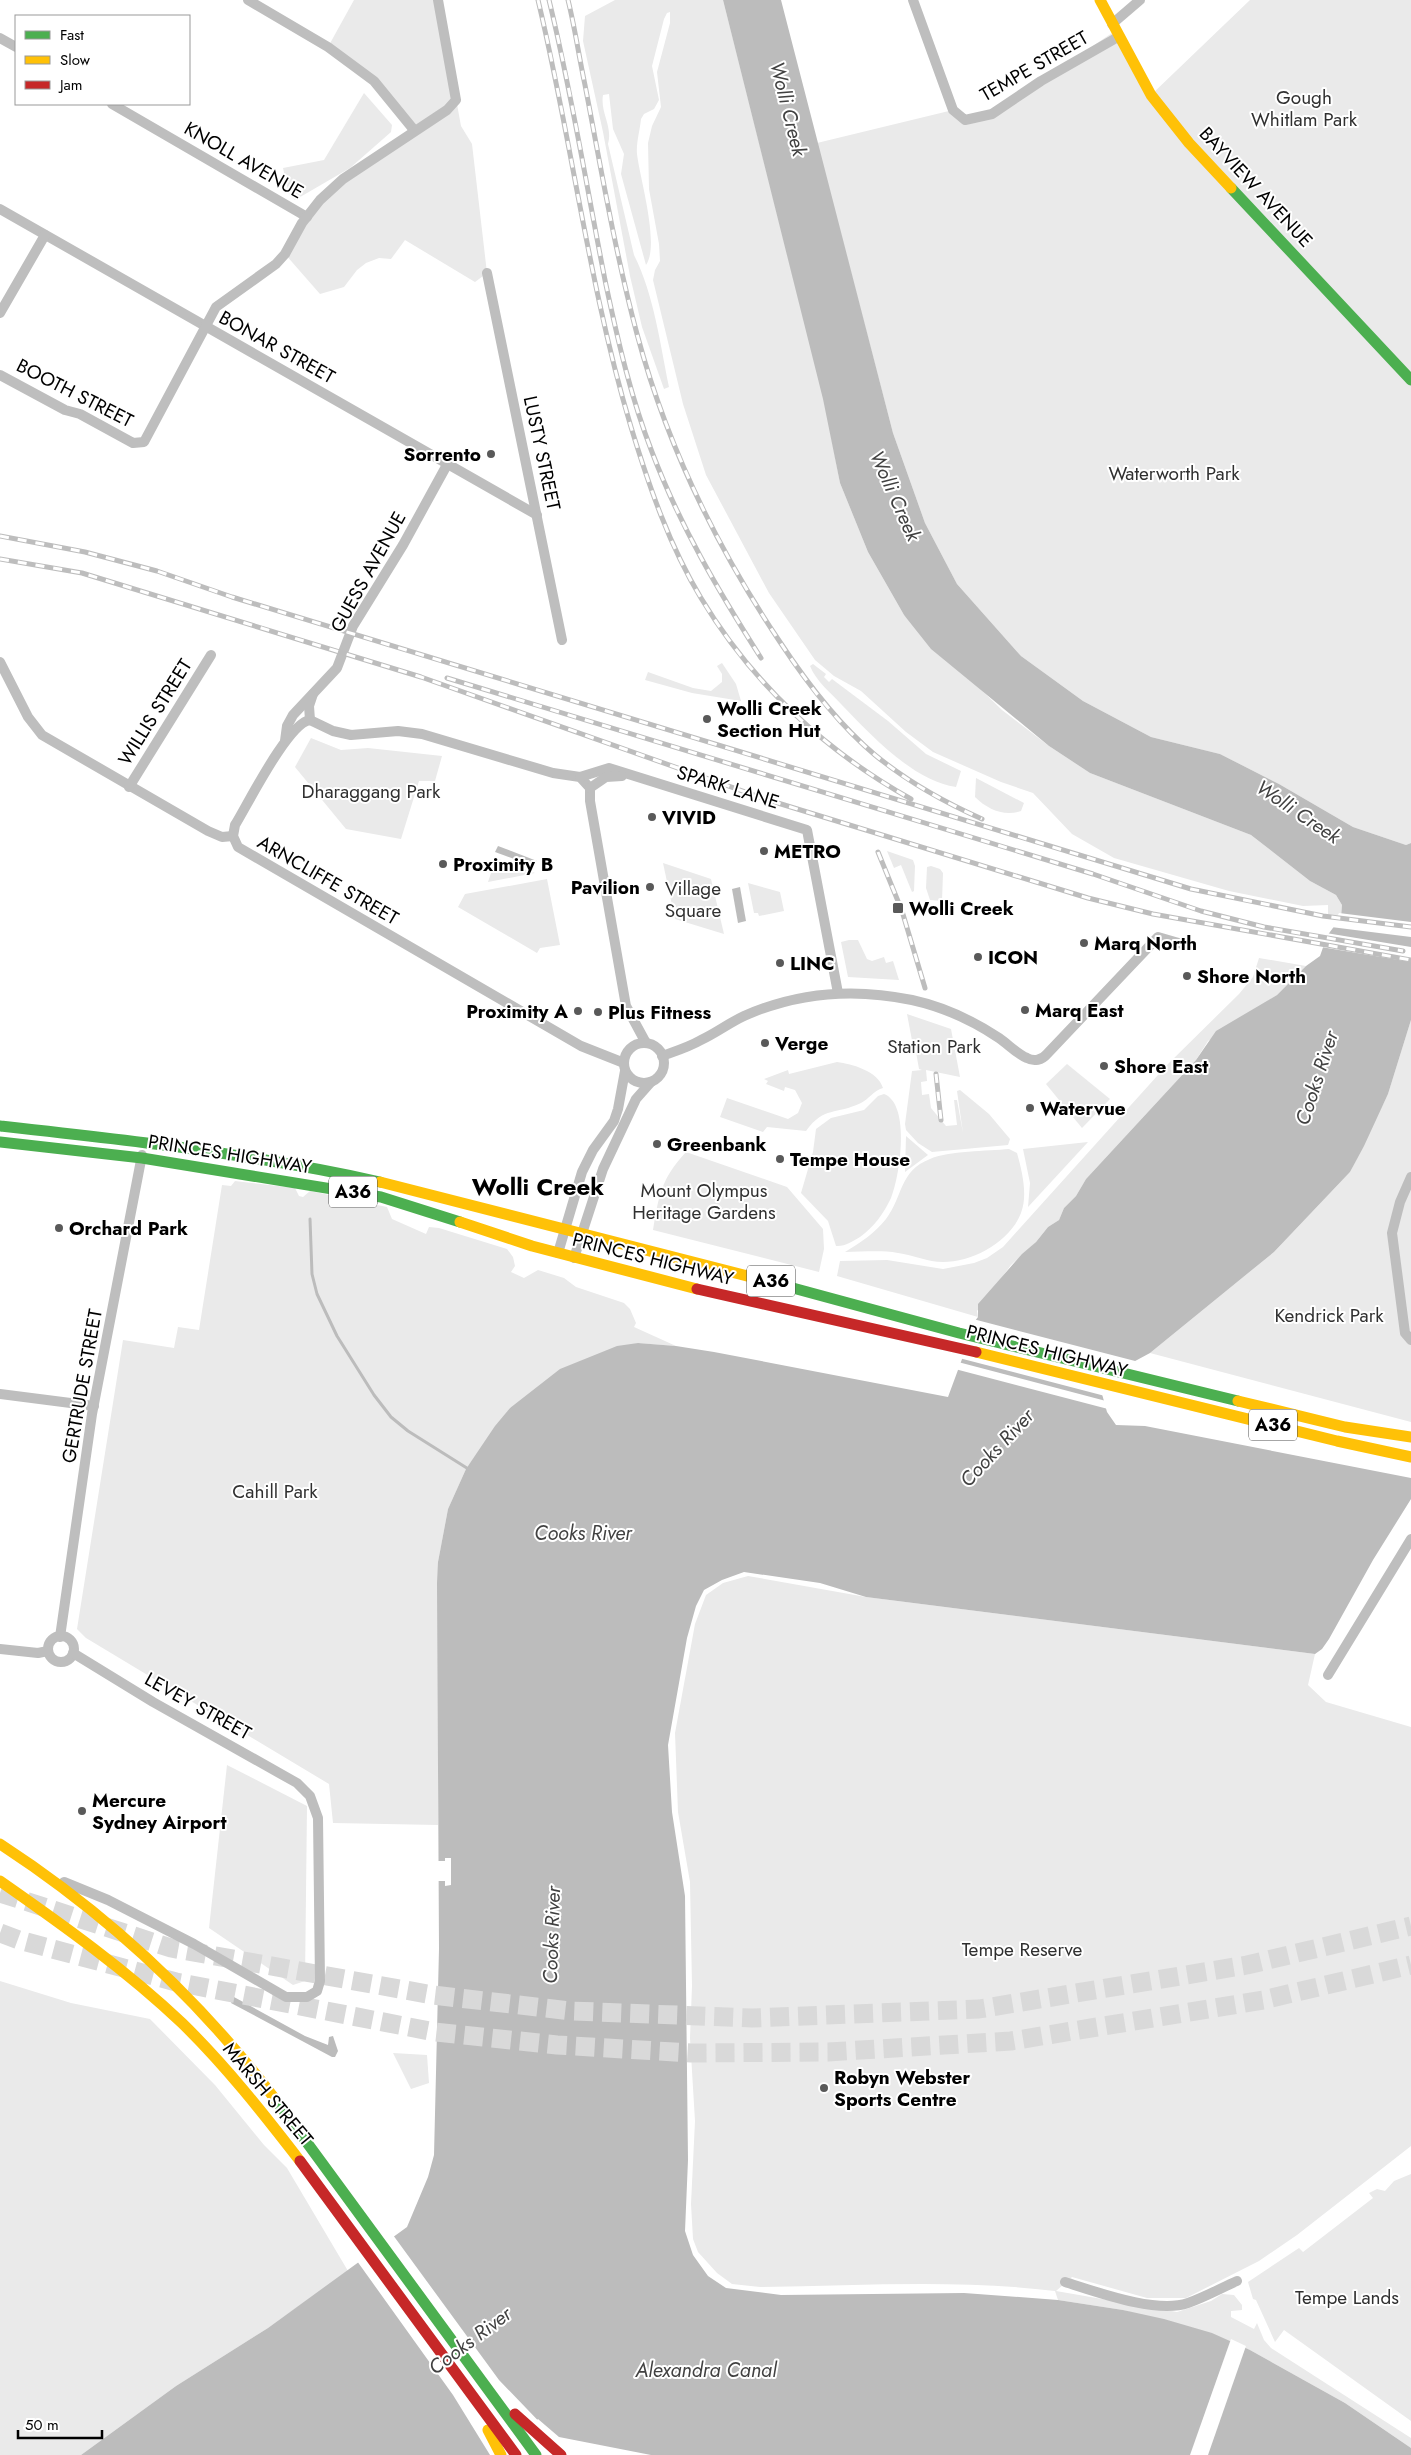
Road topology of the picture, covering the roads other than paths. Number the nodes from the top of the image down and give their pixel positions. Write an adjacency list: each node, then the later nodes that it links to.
1 (248, 0): 11 (street)
2 (438, 0): 11 (street)
3 (913, 0): 7 (street, TEMPE STREET)
4 (1100, 0): 6 (main road, BAYVIEW AVENUE)
5 (1140, 0): 6 (street)
6 (1112, 24): 7 (main road, BAYVIEW AVENUE)
7 (1118, 37): 19 (main road, BAYVIEW AVENUE)
8 (0, 38): 9 (street)
9 (15, 47)
10 (114, 105): 13 (street, KNOLL AVENUE)
11 (414, 130): 13 (street)
12 (0, 209): 14 (street, BONAR STREET)
13 (307, 217): 17 (street)
14 (45, 235): 16 (street); 17 (street, BONAR STREET)
15 (487, 273): 21 (street, LUSTY STREET)
16 (0, 313)
17 (207, 327): 18 (street, BOOTH STREET); 20 (street, BONAR STREET)
18 (0, 375)
19 (1411, 380)
20 (448, 463): 21 (street, BONAR STREET); 25 (street, GUESS AVENUE)
21 (538, 515): 22 (street, LUSTY STREET)
22 (562, 640)
23 (212, 656): 30 (street, WILLIS STREET)
24 (0, 662): 30 (street, ARNCLIFFE STREET)
25 (313, 694): 26 (street); 27 (street, GUESS AVENUE)
26 (310, 720): 27 (street, GUESS AVENUE); 28 (street)
27 (285, 741): 32 (street, GUESS AVENUE)
28 (580, 777): 29 (street, SPARK LANE); 31 (street)
29 (638, 778): 31 (street, SPARK LANE); 34 (street, SPARK LANE)
30 (129, 787): 32 (street, ARNCLIFFE STREET)
31 (590, 788): 35 (street)
32 (233, 836): 37 (street, ARNCLIFFE STREET)
33 (1190, 946): 34 (street)
34 (838, 993): 36 (street)
35 (646, 1043): 36 (street); 37 (street)
36 (662, 1056): 38 (street)
37 (625, 1067): 38 (street); 44 (street)
38 (651, 1082): 45 (street)
39 (0, 1126): 41 (main road, PRINCES HIGHWAY / A36)
40 (0, 1142): 42 (main road, PRINCES HIGHWAY / A36)
41 (145, 1142): 42 (street, GERTRUDE STREET); 44 (main road, PRINCES HIGHWAY / A36)
42 (142, 1158): 46 (main road, PRINCES HIGHWAY / A36); 50 (street, GERTRUDE STREET)
43 (1411, 1177): 48 (street)
44 (566, 1228): 45 (main road, PRINCES HIGHWAY / A36); 46 (street)
45 (583, 1232): 47 (street); 51 (main road, PRINCES HIGHWAY / A36)
46 (558, 1253): 47 (main road, PRINCES HIGHWAY / A36)
47 (574, 1258): 52 (main road, PRINCES HIGHWAY / A36)
48 (1411, 1340)
49 (0, 1394): 50 (street)
50 (94, 1406): 54 (street, GERTRUDE STREET)
51 (1411, 1437)
52 (1411, 1457)
53 (1411, 1538): 58 (street)
54 (60, 1637): 56 (street); 57 (street)
55 (0, 1648): 56 (street)
56 (48, 1651): 57 (street)
57 (73, 1653): 62 (street, LEVEY STREET)
58 (1328, 1675)
59 (0, 1844): 60 (main road, MARSH STREET)
60 (44, 1874): 62 (street, MARSH STREET); 65 (main road, MARSH STREET)
61 (0, 1881): 66 (main road, MARSH STREET)
62 (317, 1991)
63 (1237, 2281): 64 (street)
64 (1065, 2282)
65 (472, 2368): 69 (main road); 70 (main road)
66 (459, 2378): 67 (main road); 68 (main road)
67 (501, 2455)
68 (516, 2455)
69 (536, 2455)
70 (561, 2455)

